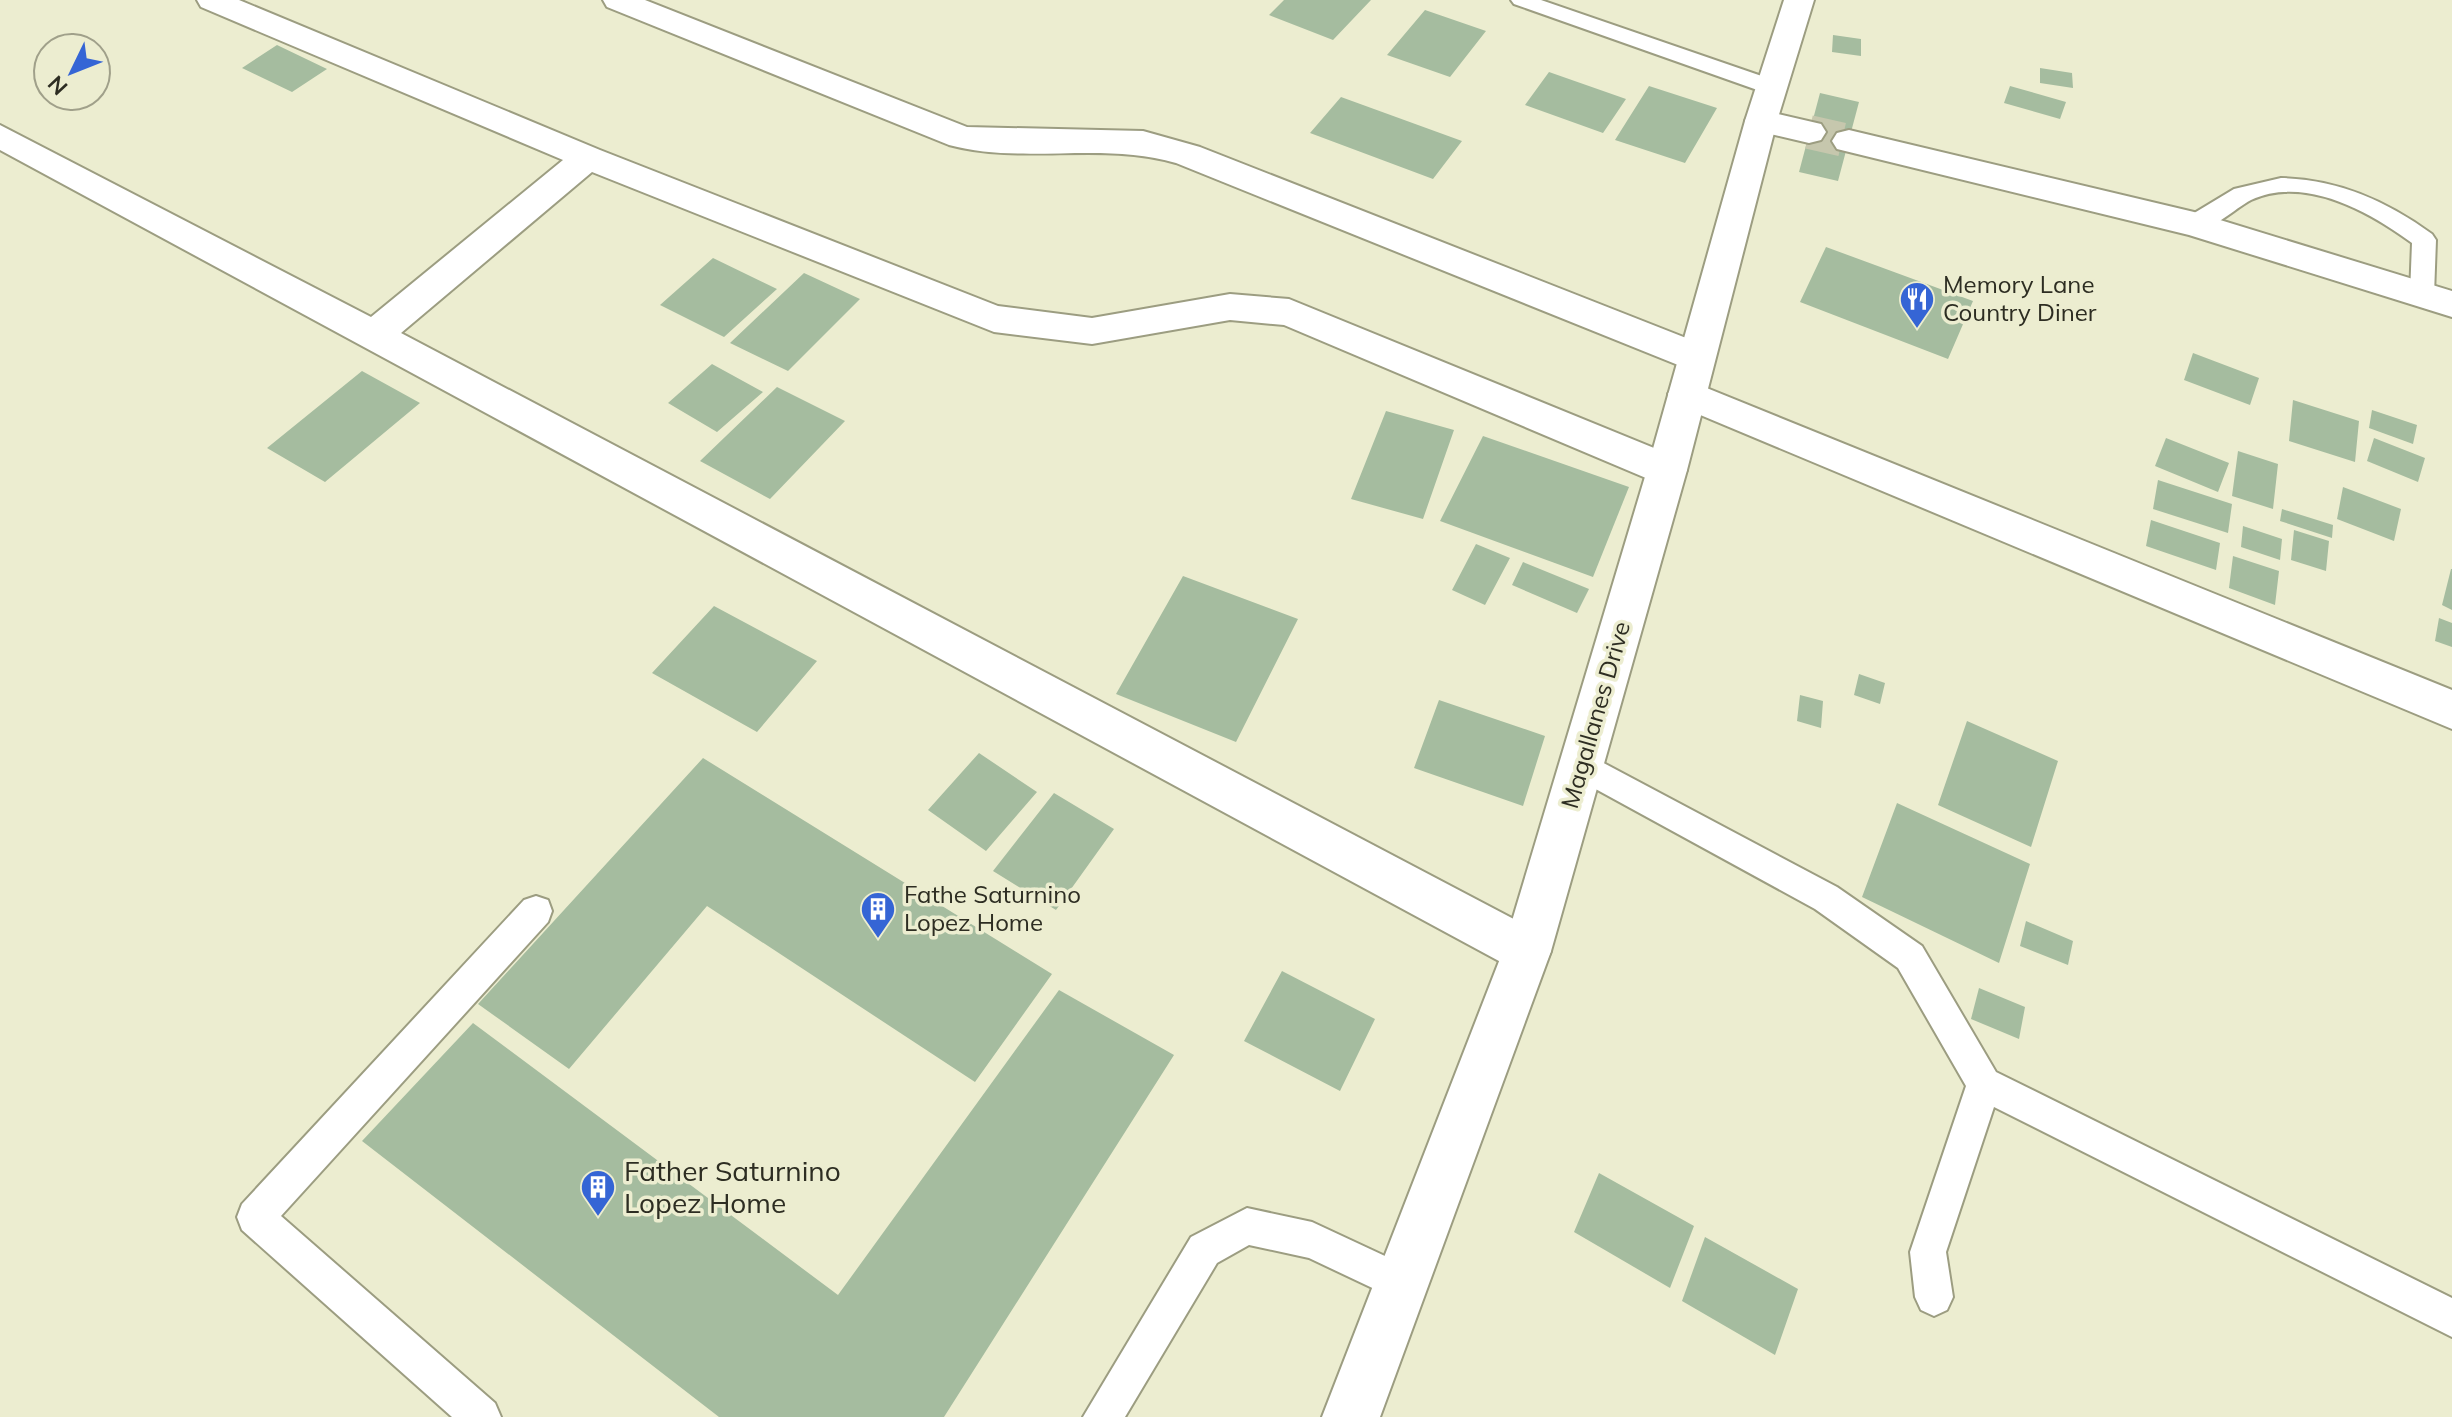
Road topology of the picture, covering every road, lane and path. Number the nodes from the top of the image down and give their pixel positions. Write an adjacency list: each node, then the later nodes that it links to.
1 (212, 0): 10 (street)
2 (618, 0): 14 (street)
3 (1521, 0): 5 (lane)
4 (1799, 0): 5 (street, Magallanes Drive)
5 (1771, 87): 6 (street, Magallanes Drive)
6 (1761, 121): 7 (street); 14 (street, Magallanes Drive)
7 (1809, 132)
8 (0, 136): 13 (street)
9 (1849, 141): 11 (street)
10 (588, 158): 13 (street); 15 (street)
11 (2194, 224): 12 (street); 12 (lane)
12 (2437, 299)
13 (373, 336): 19 (street)
14 (1692, 375): 15 (street, Magallanes Drive); 16 (street)
15 (1667, 470): 17 (street, Magallanes Drive)
16 (2452, 710)
17 (1581, 765): 19 (street, Magallanes Drive); 20 (lane)
18 (536, 911): 24 (lane)
19 (1527, 951): 21 (street, Magallanes Drive)
20 (1984, 1084): 22 (lane); 23 (lane)
21 (1402, 1283): 25 (lane); 26 (street, Magallanes Drive)
22 (1934, 1297)
23 (2452, 1318)
24 (481, 1417)
25 (1103, 1417)
26 (1351, 1417)

